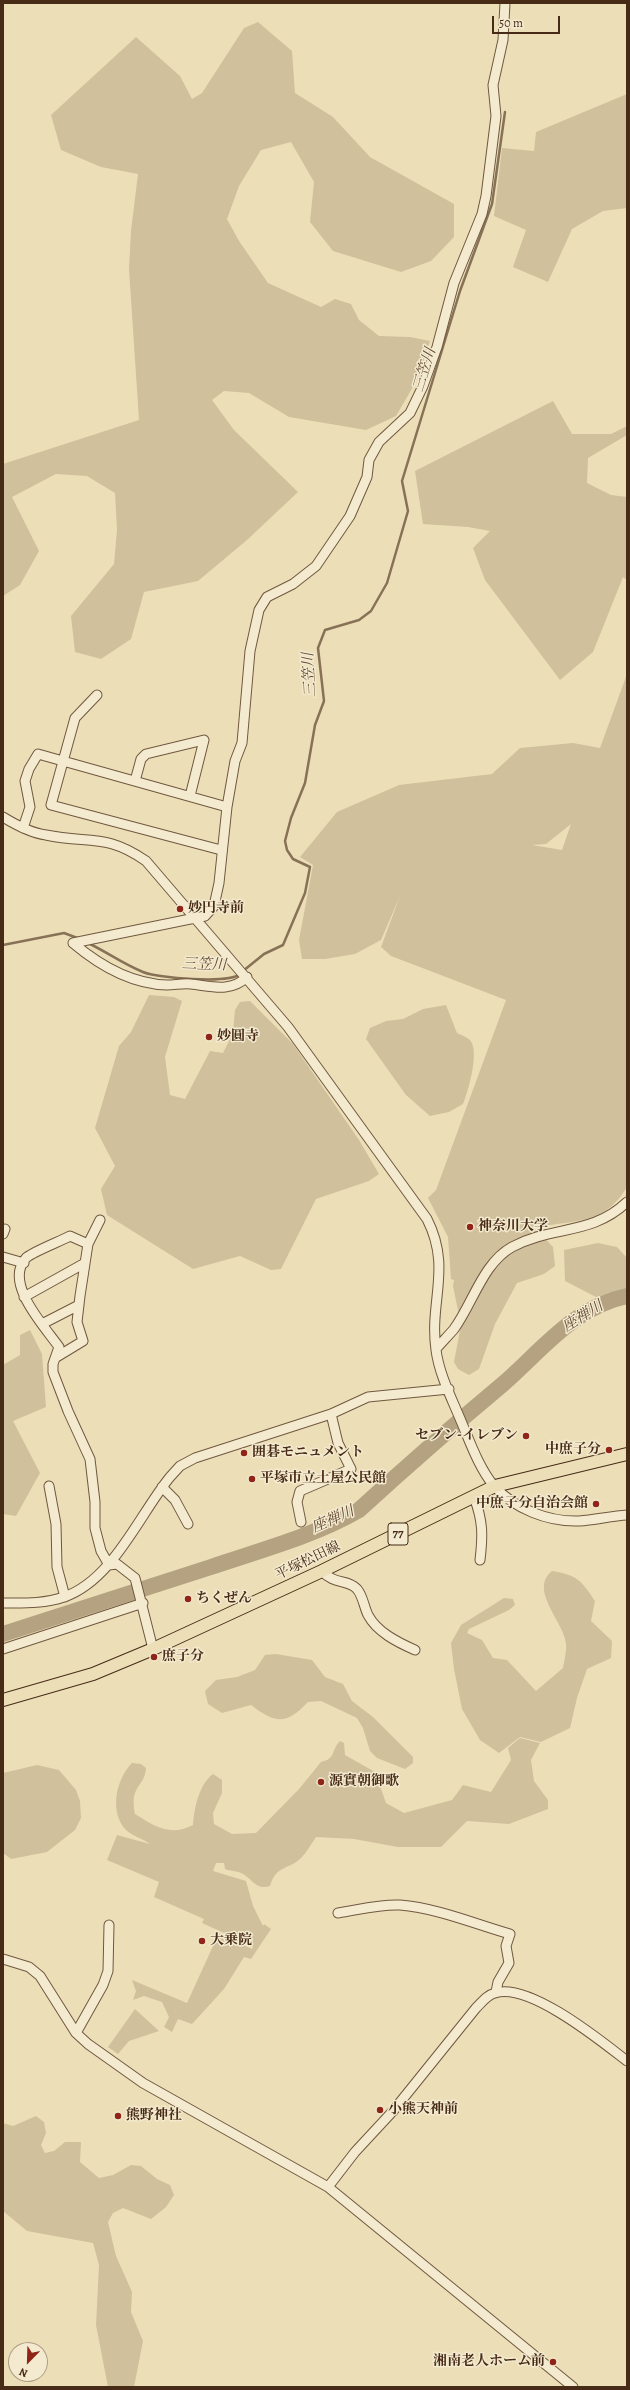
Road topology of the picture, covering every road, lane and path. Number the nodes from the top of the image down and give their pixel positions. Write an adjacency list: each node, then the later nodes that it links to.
1 (505, 3): 6 (street)
2 (97, 695): 3 (street)
3 (64, 763): 4 (street); 8 (street); 9 (street)
4 (135, 781): 5 (street); 5 (street)
5 (190, 796): 6 (street)
6 (227, 806): 9 (street)
7 (3, 817): 8 (street)
8 (23, 828): 10 (street)
9 (221, 850): 10 (street)
10 (195, 918): 11 (street); 11 (street)
11 (246, 977): 21 (street)
12 (627, 1202): 21 (street)
13 (100, 1220): 14 (street)
14 (88, 1244): 16 (street); 17 (street)
15 (3, 1257): 16 (street)
16 (24, 1263): 18 (street)
17 (85, 1263): 18 (street); 19 (street)
18 (24, 1297): 20 (street)
19 (79, 1305): 20 (street); 22 (street)
20 (42, 1324): 22 (street)
21 (436, 1349): 23 (street)
22 (55, 1358): 34 (street)
23 (449, 1389): 24 (street); 27 (street)
24 (331, 1414): 28 (street); 31 (street)
25 (627, 1454): 27 (main road, 平塚松田線 / 77)
26 (49, 1486): 36 (street)
27 (495, 1486): 29 (main road, 平塚松田線 / 77); 30 (street)
28 (162, 1487): 32 (street); 34 (street)
29 (474, 1497): 33 (street); 35 (main road, 平塚松田線 / 77)
30 (627, 1515)
31 (302, 1522)
32 (188, 1524)
33 (480, 1560)
34 (109, 1565): 36 (street); 37 (street)
35 (322, 1571): 40 (main road, 平塚松田線 / 77); 41 (street)
36 (65, 1597): 38 (street)
37 (142, 1602): 39 (street); 40 (street)
38 (3, 1603)
39 (3, 1649)
40 (153, 1649): 42 (main road, 平塚松田線 / 77)
41 (415, 1650)
42 (3, 1700)
43 (338, 1914): 46 (street)
44 (109, 1925): 47 (street)
45 (3, 1959): 47 (street)
46 (496, 1992): 48 (street); 49 (street)
47 (76, 2033): 49 (street)
48 (627, 2061)
49 (328, 2186): 50 (street)
50 (573, 2387)

